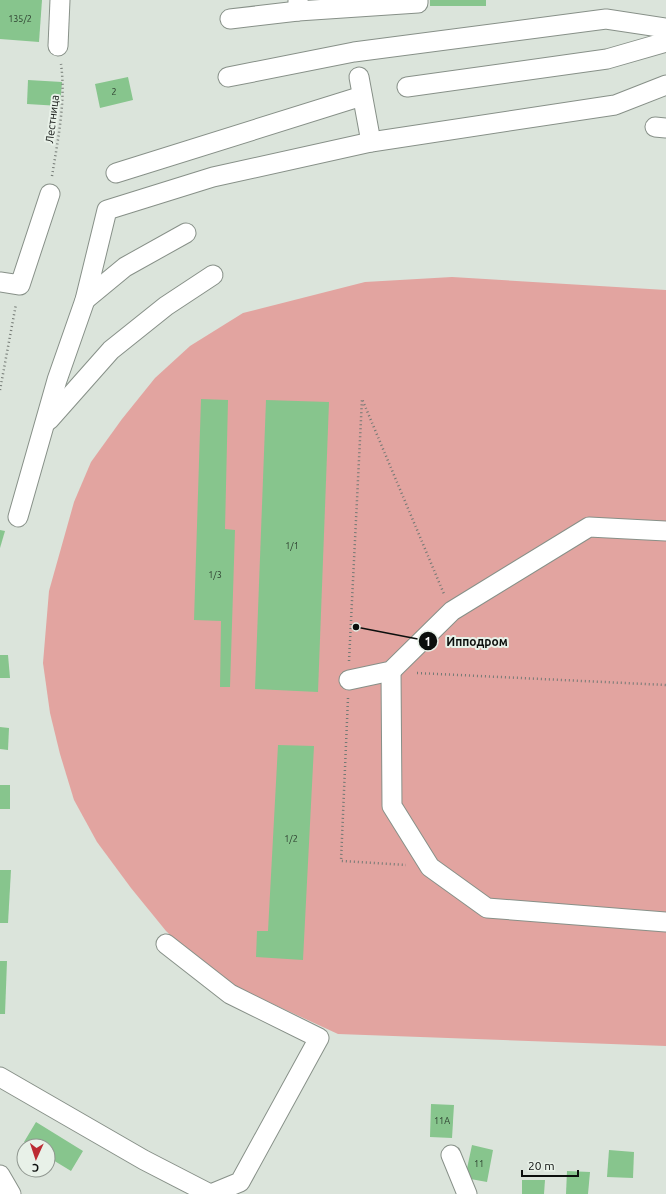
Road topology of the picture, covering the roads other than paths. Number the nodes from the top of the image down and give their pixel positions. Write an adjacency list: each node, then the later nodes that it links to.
1 (60, 0): 7 (street)
2 (418, 0): 3 (street)
3 (298, 6): 4 (street)
4 (230, 19)
5 (666, 28): 8 (street)
6 (666, 42): 11 (street)
7 (58, 46)
8 (228, 77)
9 (359, 77): 12 (street)
10 (666, 85): 13 (street)
11 (407, 87)
12 (362, 96): 13 (street); 14 (street)
13 (371, 142): 19 (street)
14 (116, 173)
15 (50, 194): 18 (street)
16 (186, 233): 19 (street)
17 (213, 275): 20 (street)
18 (0, 282)
19 (85, 300): 20 (street)
20 (44, 425): 21 (street)
21 (18, 517)
22 (666, 531): 23 (street)
23 (391, 672): 24 (street); 25 (street)
24 (349, 680)
25 (666, 922)
26 (166, 944): 31 (street)
27 (0, 1077): 31 (street)
28 (451, 1155): 32 (street)
29 (0, 1175): 30 (street)
30 (11, 1194)
31 (211, 1194)
32 (467, 1194)

